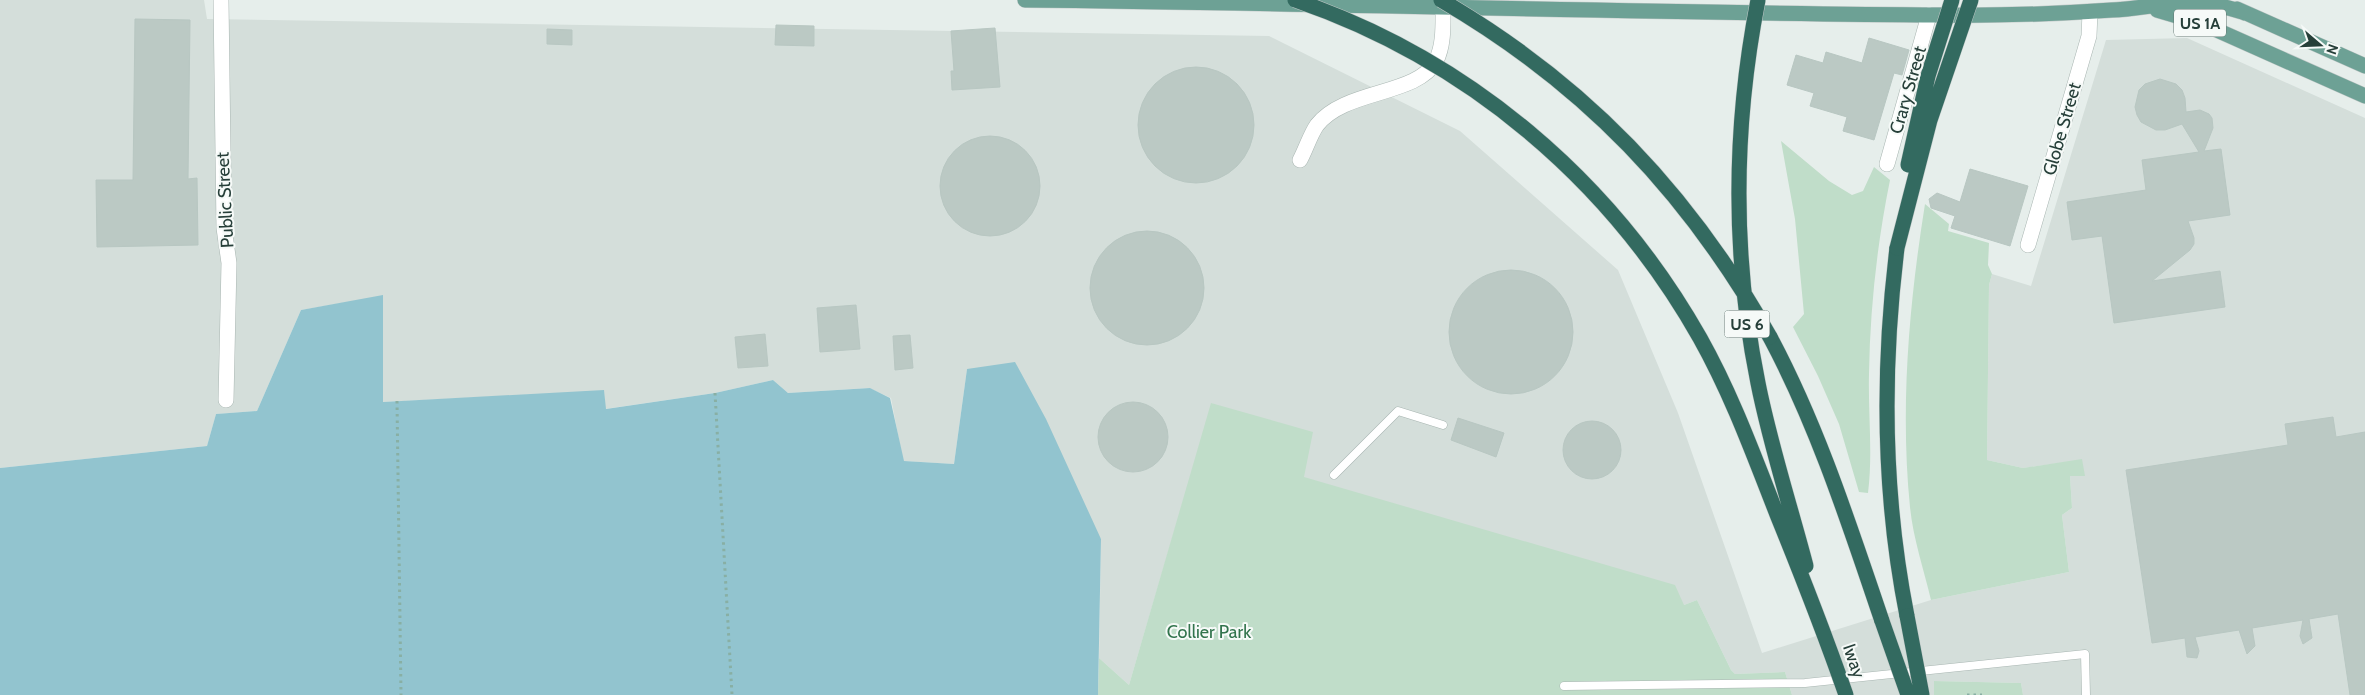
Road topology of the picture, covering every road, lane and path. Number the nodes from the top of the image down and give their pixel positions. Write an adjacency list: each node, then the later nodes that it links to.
1 (221, 0): 20 (street, Public Street)
2 (1026, 0): 8 (main road, US 1A)
3 (1295, 0): 24 (highway, bridge)
4 (1758, 0): 24 (highway, US 6, bridge)
5 (1952, 0): 18 (highway, bridge)
6 (1971, 0): 18 (highway, bridge)
7 (2218, 0): 11 (main road)
8 (1442, 4): 12 (main road, US 1A); 15 (street); 29 (highway, bridge)
9 (2087, 6): 10 (main road, US 1A); 12 (main road, US 1A); 17 (street, Globe Street)
10 (2143, 8): 11 (main road, US 1A); 14 (main road, US 1A)
11 (2246, 13): 13 (main road, US 1A)
12 (1929, 15): 16 (street, Crary Street)
13 (2365, 66)
14 (2365, 96)
15 (1300, 160)
16 (1887, 164)
17 (2028, 245)
18 (1897, 248): 30 (highway, bridge)
19 (715, 393): 27 (path)
20 (226, 400)
21 (397, 401): 26 (path)
22 (1443, 425): 23 (lane)
23 (1334, 475)
24 (1827, 639): 28 (highway, Iway, bridge)
25 (1564, 686): 33 (lane)
26 (402, 695)
27 (732, 695)
28 (1846, 695)
29 (1908, 695)
30 (1922, 695)
31 (1967, 695): 32 (path)
32 (1982, 695)
33 (2086, 695)

